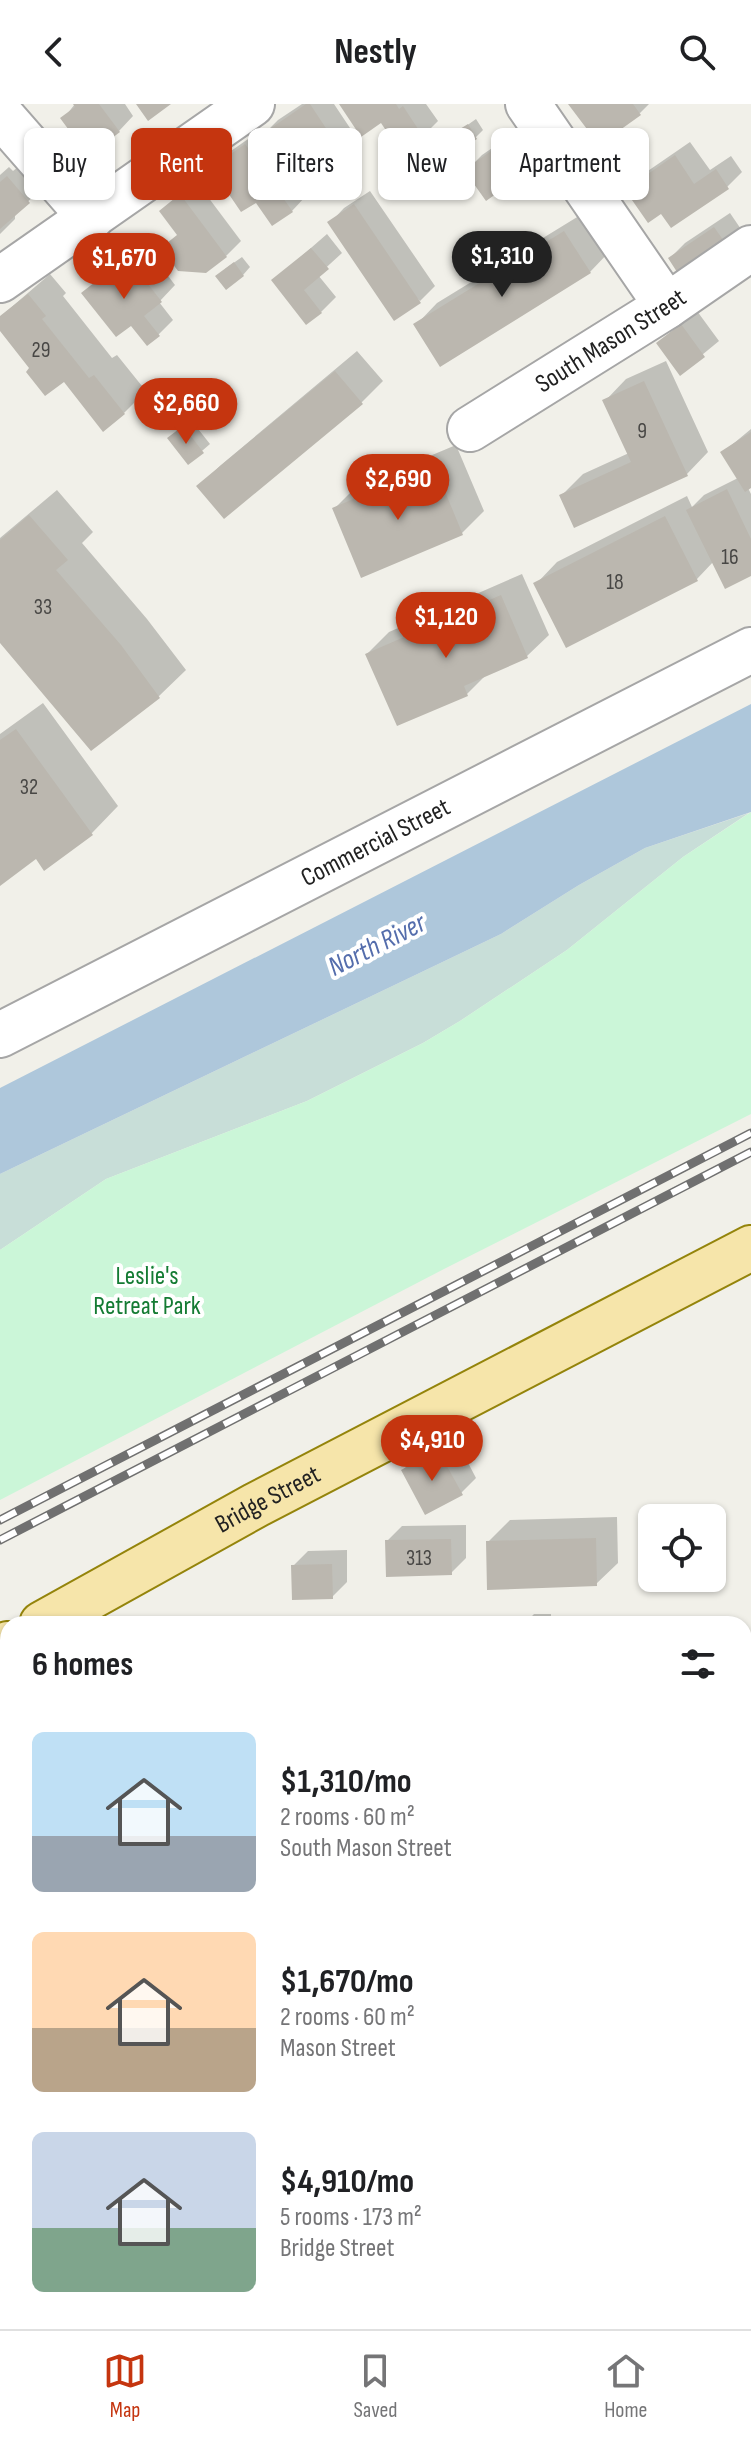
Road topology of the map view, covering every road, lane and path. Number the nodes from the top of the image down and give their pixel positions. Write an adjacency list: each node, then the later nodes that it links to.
1 (252, 104): 4 (street)
2 (528, 104): 7 (street)
3 (0, 114): 4 (street)
4 (91, 218): 6 (street)
5 (751, 248): 7 (street, South Mason Street)
6 (0, 280)
7 (667, 306): 8 (street, South Mason Street)
8 (470, 429)
9 (751, 650): 10 (street, Commercial Street)
10 (0, 1035)
11 (751, 1248): 12 (main road, Bridge Street)
12 (56, 1616)

